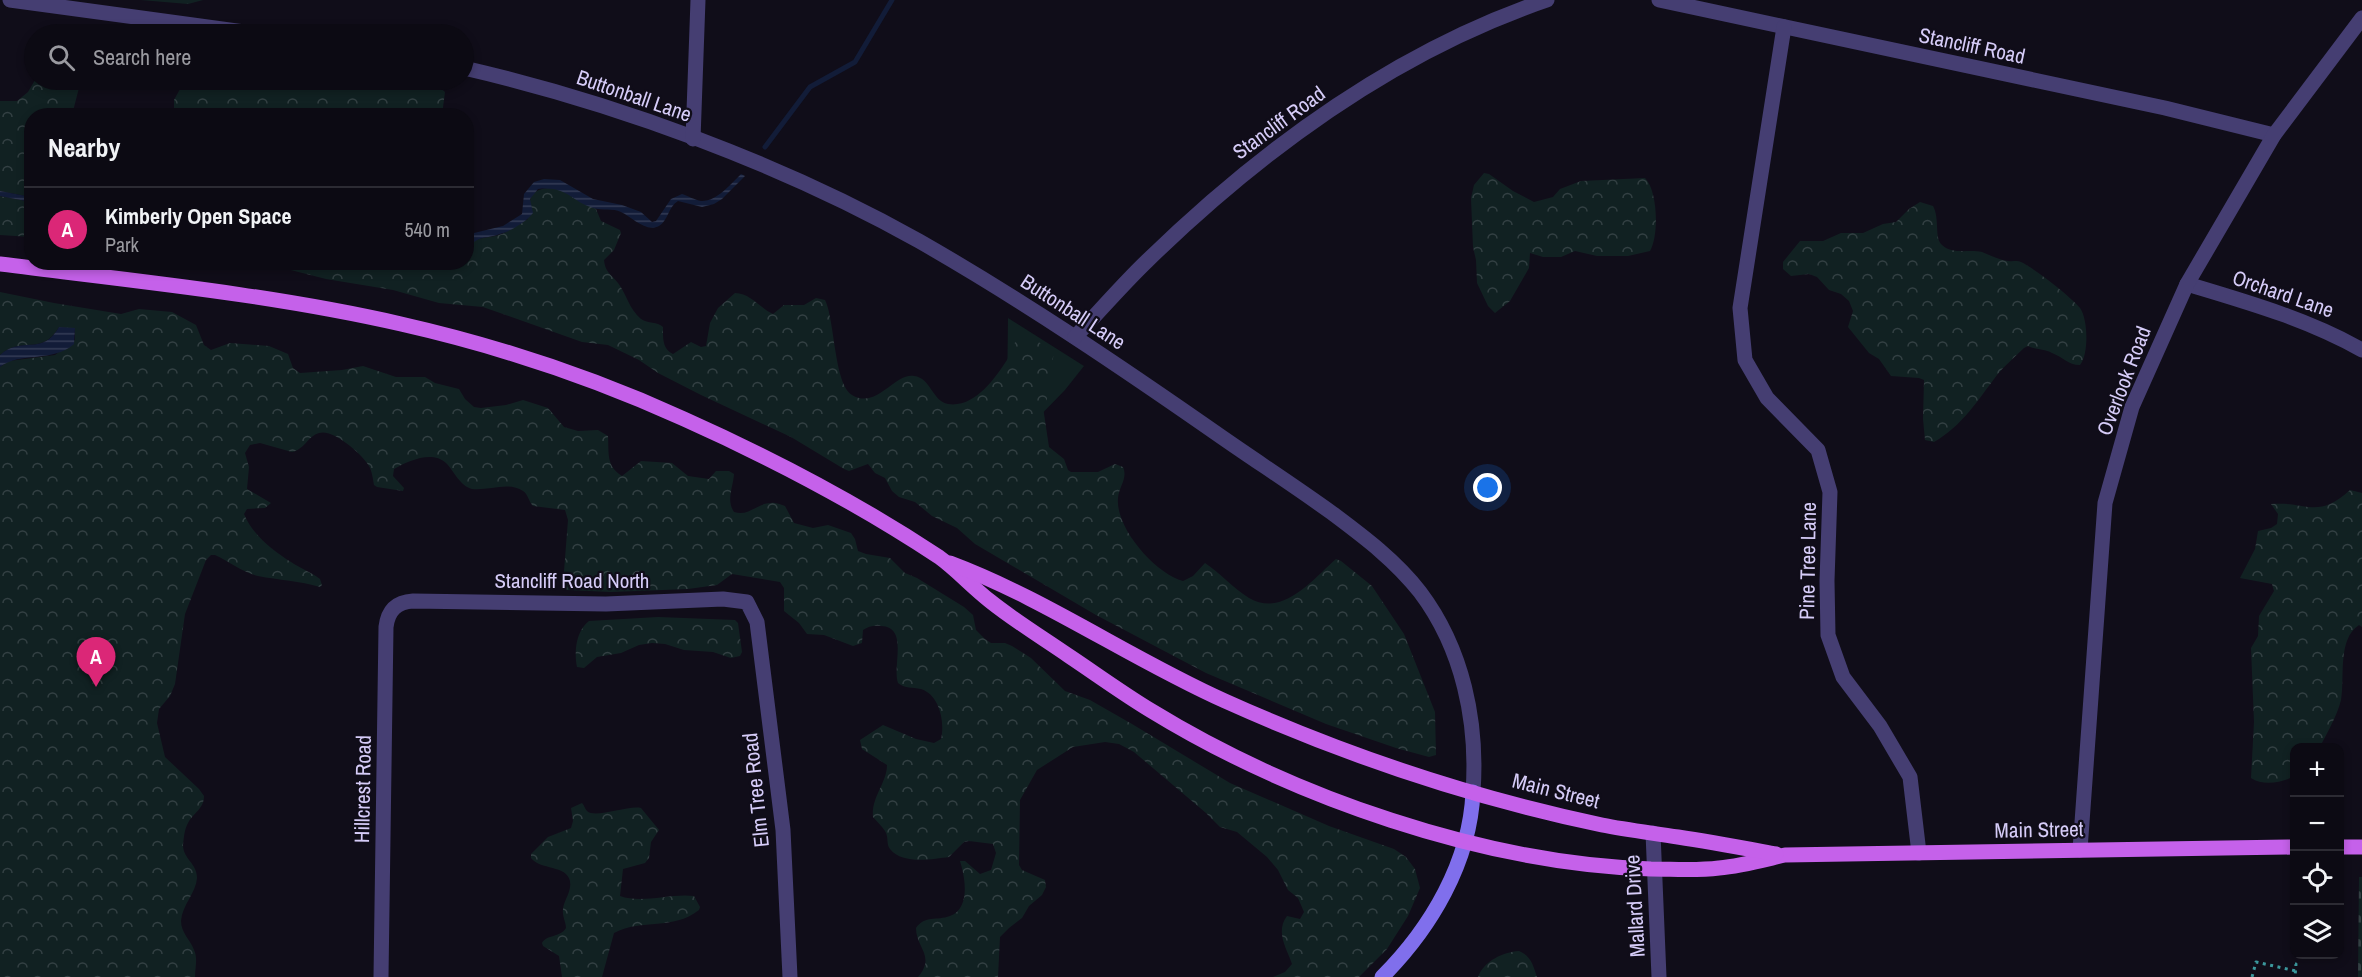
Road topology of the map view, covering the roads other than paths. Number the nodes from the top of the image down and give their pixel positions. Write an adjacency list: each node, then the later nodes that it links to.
1 (10, 0): 6 (street)
2 (698, 0): 10 (street)
3 (1547, 0): 15 (street, Stancliff Road)
4 (1659, 0): 7 (street, Stancliff Road)
5 (2362, 18): 9 (street, Overlook Road)
6 (186, 24)
7 (1784, 27): 9 (street, Stancliff Road); 27 (street, Pine Tree Lane)
8 (474, 70): 10 (street, Buttonball Lane)
9 (2274, 135): 14 (street, Overlook Road)
10 (693, 139): 15 (street, Buttonball Lane)
11 (0, 264): 12 (main road)
12 (24, 267)
13 (46, 270): 17 (main road)
14 (2187, 284): 16 (street, Orchard Lane); 26 (street, Overlook Road)
15 (1075, 337): 20 (street, Buttonball Lane)
16 (2362, 350)
17 (943, 560): 20 (main road, Main Street); 22 (main road, Main Street)
18 (747, 602): 19 (street, Stancliff Road North); 31 (street, Elm Tree Road)
19 (397, 605): 30 (street, Hillcrest Road)
20 (1473, 792): 21 (main road, Main Street); 22 (main road)
21 (1653, 833): 28 (main road, Main Street); 29 (street, Mallard Drive)
22 (1464, 841): 29 (main road, Main Street); 32 (main road)
23 (2362, 846): 25 (main road)
24 (2290, 847): 26 (main road, Main Street)
25 (2344, 847)
26 (2080, 850): 27 (main road, Main Street)
27 (1919, 853): 28 (main road, Main Street)
28 (1785, 855): 29 (main road, Main Street)
29 (1654, 869): 33 (street, Mallard Drive)
30 (381, 977)
31 (790, 977)
32 (1382, 977)
33 (1659, 977)

